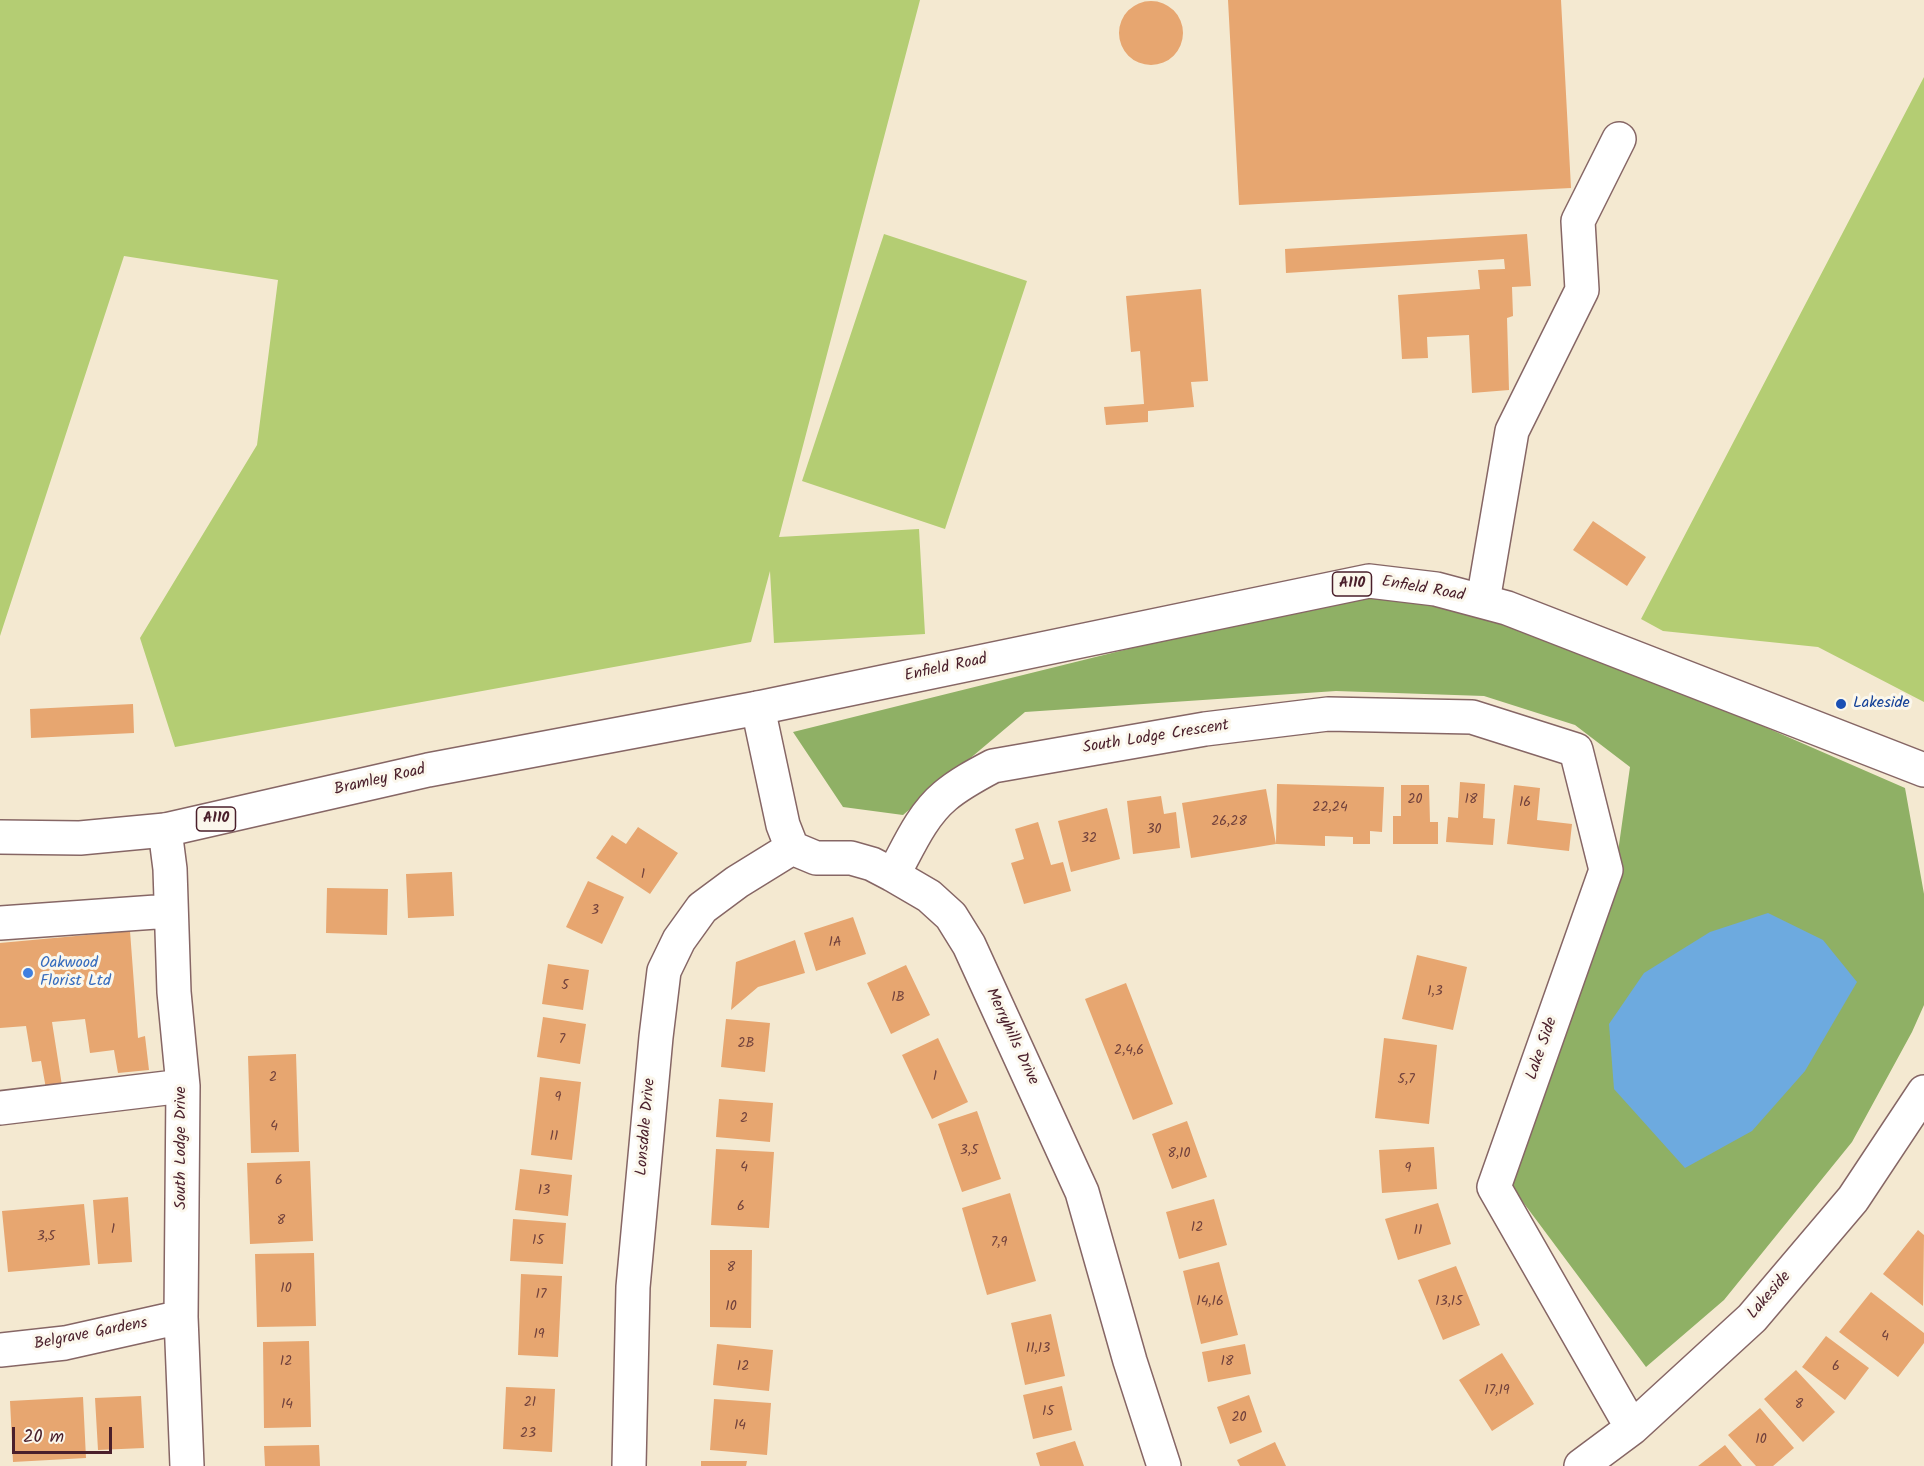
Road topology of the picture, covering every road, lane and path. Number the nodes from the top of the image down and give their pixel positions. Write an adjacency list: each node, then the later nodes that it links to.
1 (1619, 139): 2 (street)
2 (1483, 602): 3 (street, Enfield Road / A110); 5 (street, Enfield Road / A110)
3 (758, 708): 6 (street, Bramley Road / A110); 8 (street)
4 (1472, 717): 9 (street, South Lodge Crescent); 17 (street, Lake Side)
5 (1924, 770)
6 (165, 830): 7 (street, Bramley Road / A110); 10 (street, South Lodge Drive)
7 (0, 837)
8 (792, 848): 9 (street, Merryhills Drive); 19 (street, Lonsdale Drive)
9 (893, 875): 20 (street, Merryhills Drive)
10 (170, 911): 11 (street); 12 (street, South Lodge Drive)
11 (0, 923)
12 (183, 1086): 14 (street); 15 (street, South Lodge Drive)
13 (1924, 1092): 17 (street, Lakeside)
14 (0, 1108)
15 (181, 1317): 16 (street, Belgrave Gardens); 18 (street, South Lodge Drive)
16 (0, 1350)
17 (1632, 1428): 21 (street, Lakeside)
18 (187, 1466)
19 (629, 1466)
20 (1164, 1466)
21 (1581, 1466)

